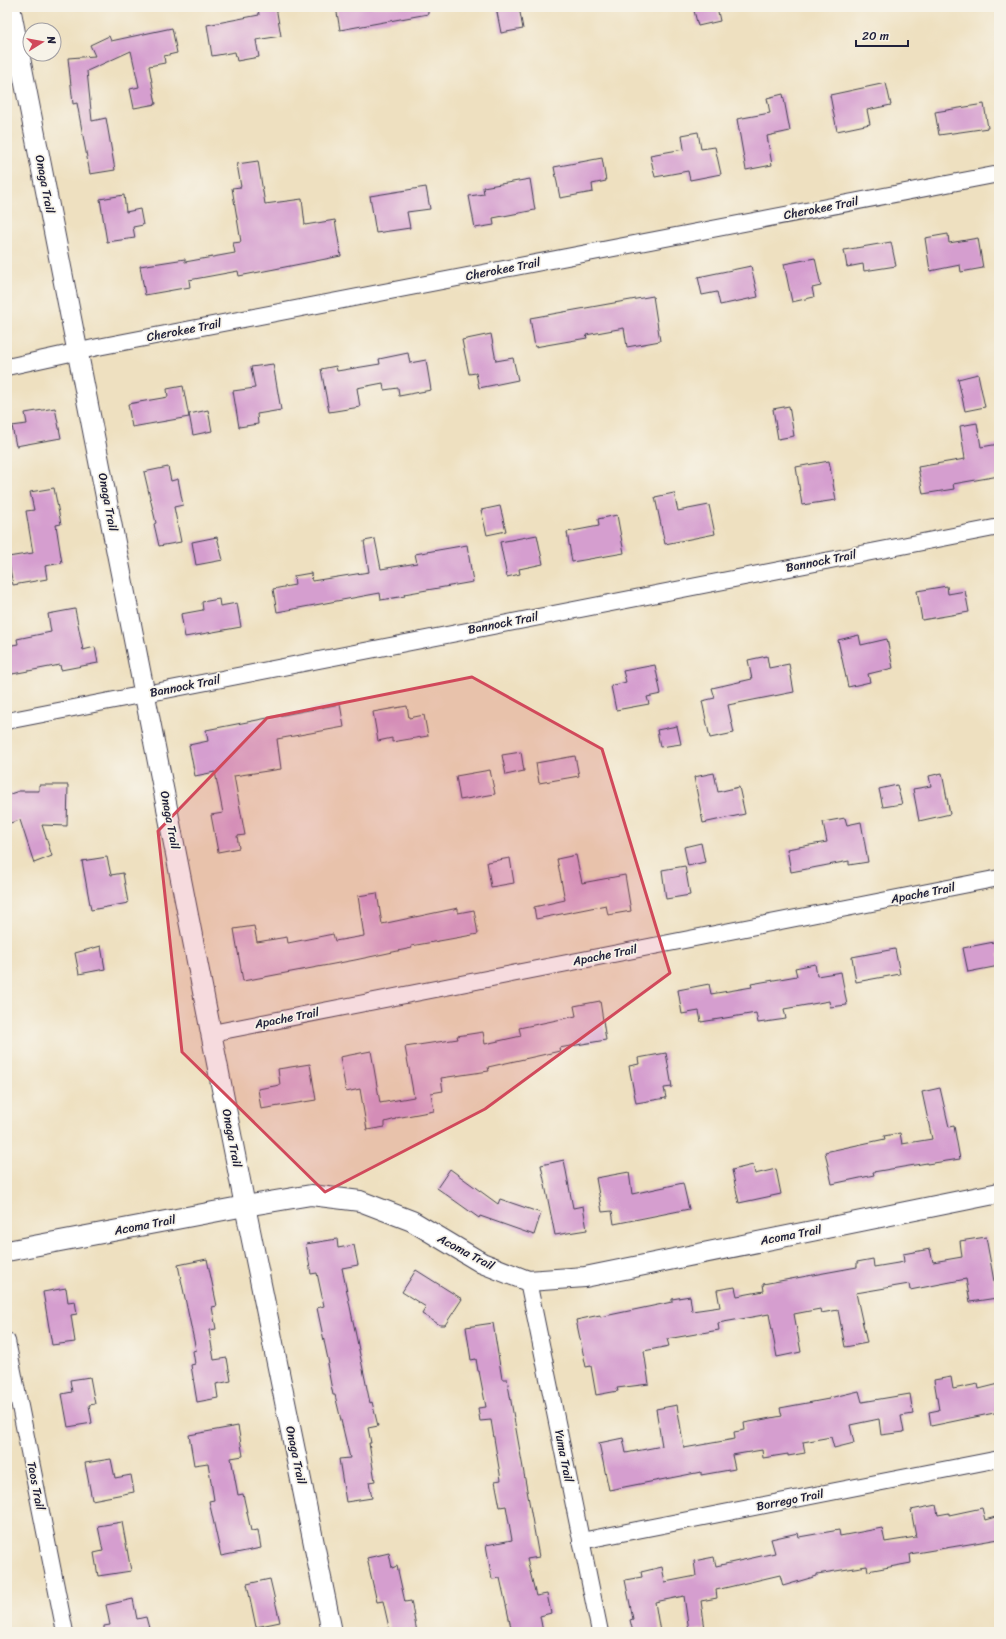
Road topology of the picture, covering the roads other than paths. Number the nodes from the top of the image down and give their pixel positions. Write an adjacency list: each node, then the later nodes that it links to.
1 (10, 7): 3 (street, Onaga Trail)
2 (999, 174): 3 (street, Cherokee Trail)
3 (78, 351): 4 (street, Cherokee Trail); 6 (street, Onaga Trail)
4 (7, 367)
5 (999, 526): 6 (street, Bannock Trail)
6 (145, 694): 7 (street, Bannock Trail); 9 (street, Onaga Trail)
7 (7, 721)
8 (999, 878): 9 (street, Apache Trail)
9 (212, 1033): 11 (street, Onaga Trail)
10 (999, 1193): 13 (street, Acoma Trail)
11 (245, 1206): 12 (street, Acoma Trail); 13 (street, Acoma Trail); 18 (street, Onaga Trail)
12 (7, 1251)
13 (528, 1280): 16 (street, Yuma Trail)
14 (7, 1341): 17 (street, Taos Trail)
15 (999, 1459): 16 (street, Borrego Trail)
16 (581, 1541): 19 (street, Yuma Trail)
17 (66, 1632)
18 (332, 1632)
19 (600, 1632)

